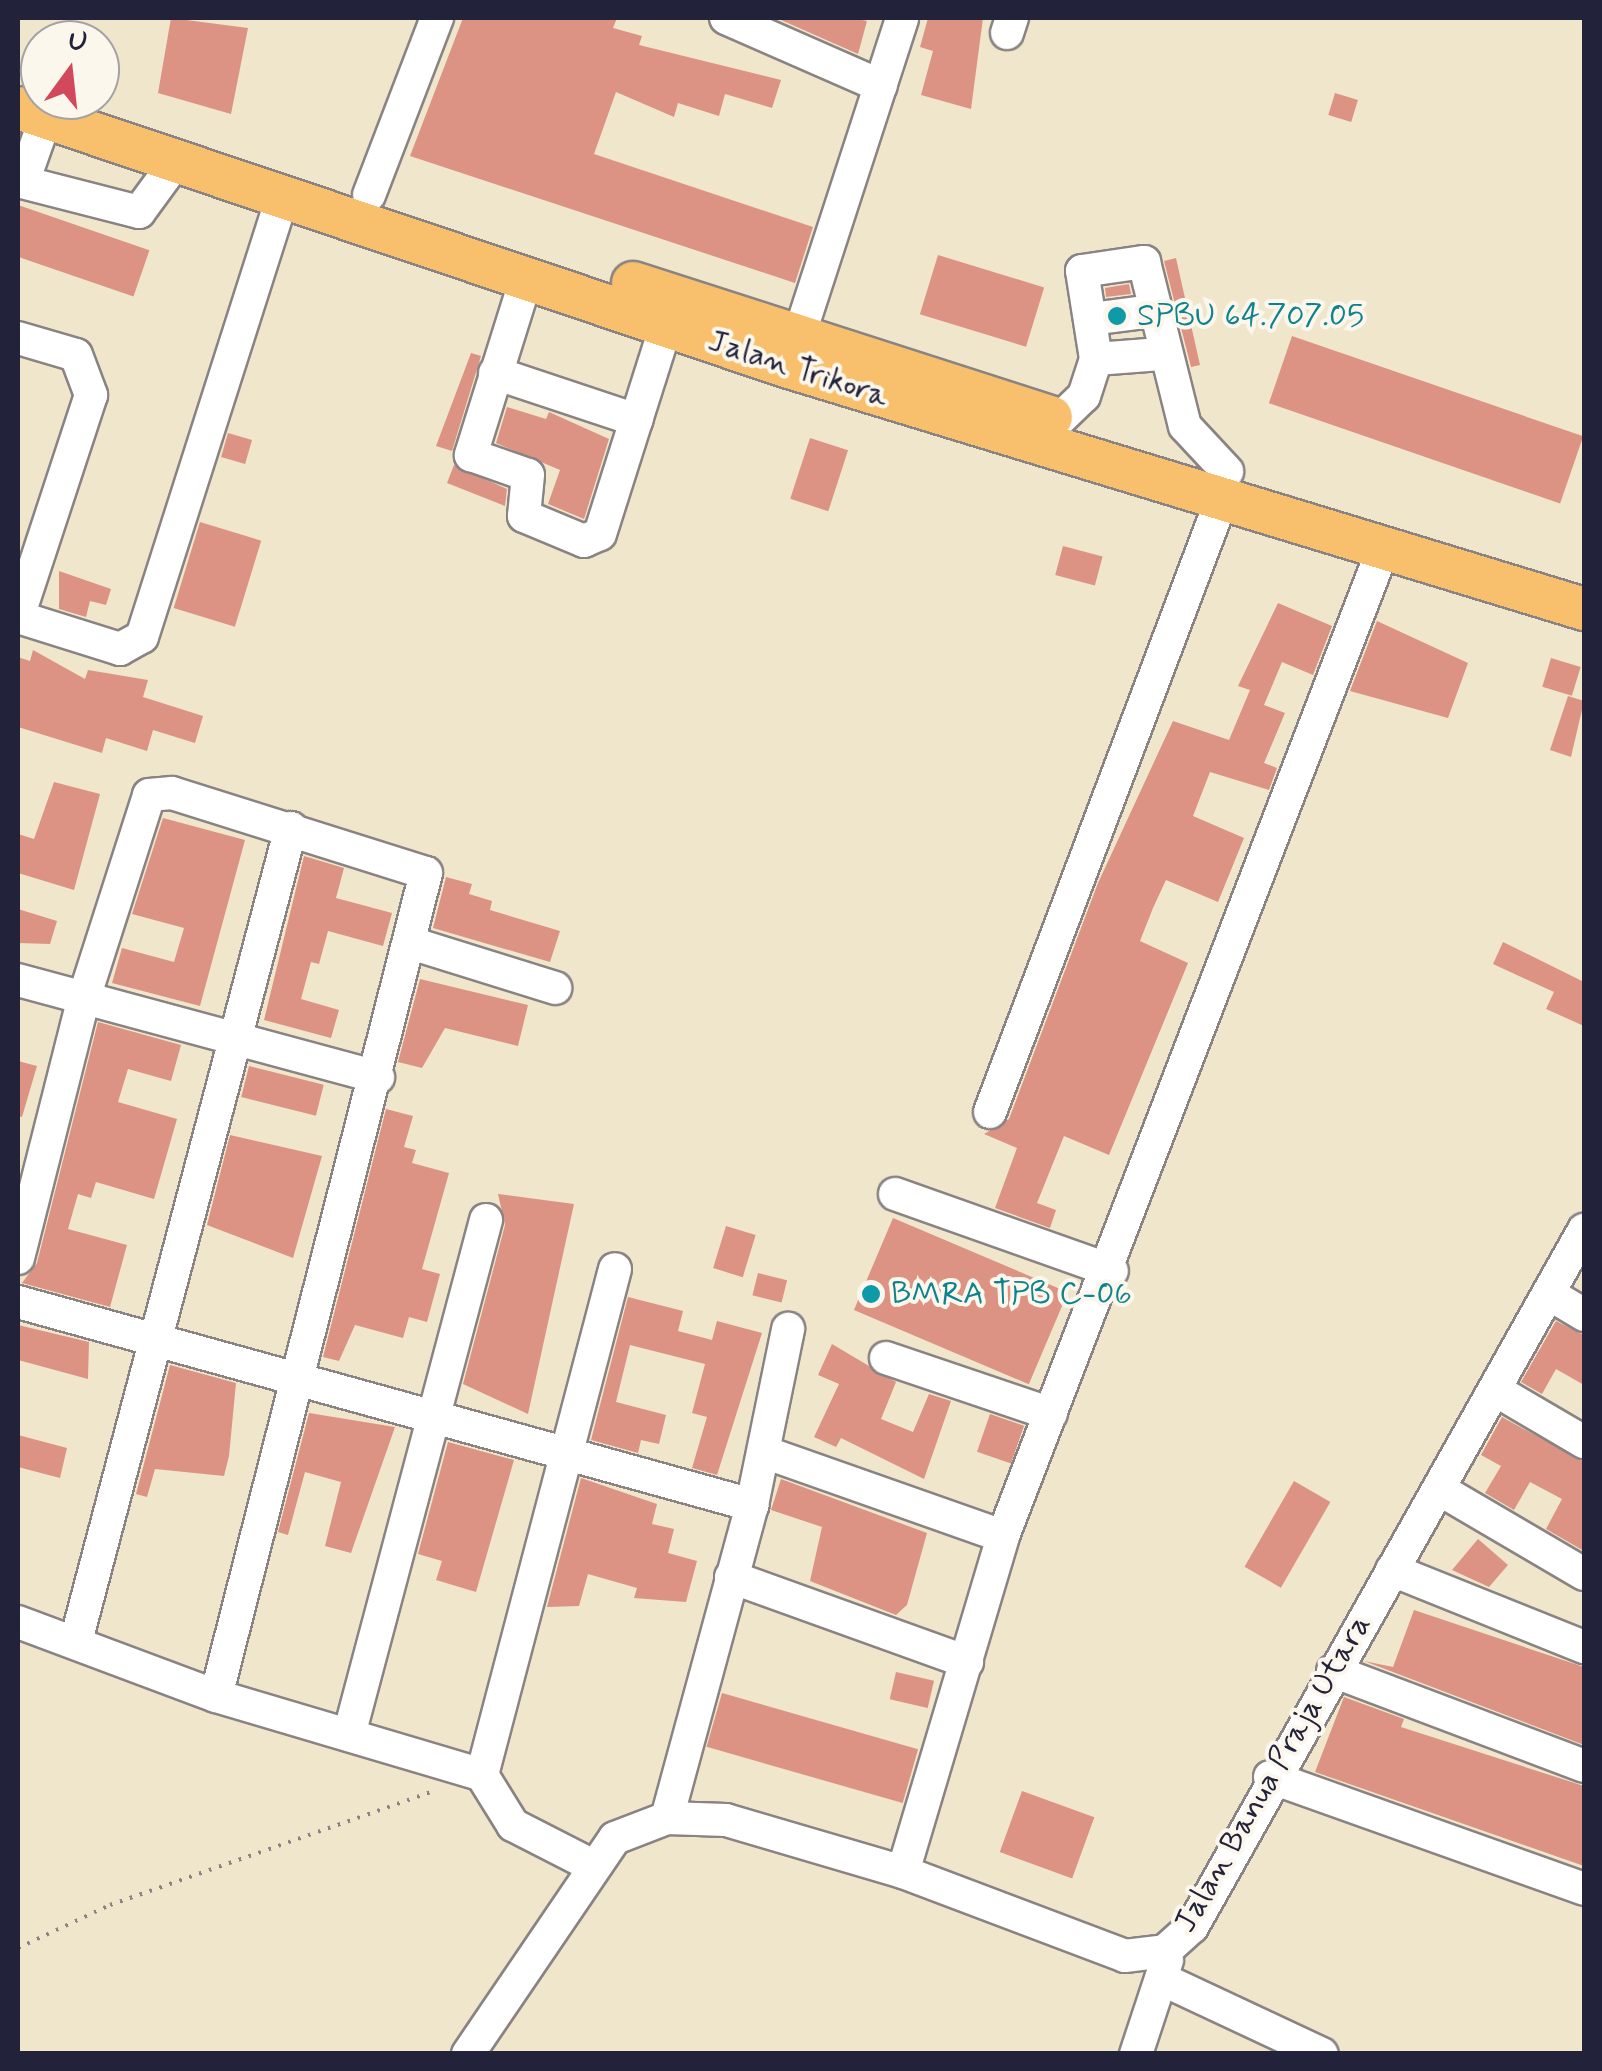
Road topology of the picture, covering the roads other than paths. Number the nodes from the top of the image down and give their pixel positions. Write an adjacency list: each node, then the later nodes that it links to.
1 (437, 18): 11 (street)
2 (726, 18): 4 (street)
3 (902, 18): 4 (street)
4 (881, 86): 17 (street)
5 (40, 120): 9 (street)
6 (85, 120): 8 (main road, Jalan Trikora)
7 (106, 120): 11 (main road, Jalan Trikora)
8 (177, 160): 9 (street); 10 (main road, Jalan Trikora)
9 (20, 182)
10 (283, 195): 12 (main road, Jalan Trikora); 28 (street)
11 (369, 195): 17 (main road, Jalan Trikora)
12 (527, 276): 15 (main road, Jalan Trikora); 20 (street)
13 (1153, 312): 14 (street); 14 (street); 18 (street)
14 (1091, 319): 19 (street)
15 (666, 326): 17 (main road, Jalan Trikora); 22 (street)
16 (18, 338): 24 (street)
17 (794, 353): 21 (main road, Jalan Trikora); 23 (main road, Jalan Trikora)
18 (1161, 354): 19 (street); 23 (street)
19 (1096, 359): 21 (street)
20 (495, 373): 22 (street); 22 (street)
21 (1060, 419): 23 (main road, Jalan Trikora)
22 (636, 420)
23 (1225, 484): 25 (main road, Jalan Trikora); 26 (main road, Jalan Trikora); 36 (street)
24 (32, 521): 28 (street)
25 (1385, 544): 27 (main road, Jalan Trikora); 42 (street)
26 (1584, 579)
27 (1584, 609)
28 (18, 617)
29 (291, 828): 30 (street); 33 (street); 34 (street)
30 (414, 944): 32 (street); 35 (street)
31 (18, 980): 33 (street)
32 (554, 988)
33 (84, 998): 34 (street); 40 (street)
34 (232, 1038): 35 (street); 47 (street)
35 (378, 1077): 49 (street)
36 (990, 1112)
37 (894, 1194): 42 (street)
38 (486, 1220): 51 (street)
39 (1584, 1230): 43 (street, Jalan Banua Praja Utara)
40 (18, 1258)
41 (615, 1269): 54 (street)
42 (1112, 1272): 52 (street)
43 (1551, 1296): 45 (street); 50 (street, Jalan Banua Praja Utara)
44 (18, 1302): 47 (street)
45 (1584, 1315)
46 (788, 1330): 55 (street)
47 (151, 1338): 49 (street); 63 (street)
48 (886, 1358): 52 (street)
49 (297, 1373): 51 (street); 67 (street)
50 (1497, 1391): 53 (street); 56 (street, Jalan Banua Praja Utara)
51 (436, 1412): 54 (street); 68 (street)
52 (1051, 1414): 58 (street)
53 (1584, 1442)
54 (565, 1449): 57 (street); 70 (street)
55 (764, 1452): 57 (street); 58 (street)
56 (1440, 1489): 59 (street, Jalan Banua Praja Utara); 60 (street)
57 (752, 1505): 61 (street)
58 (1003, 1536): 65 (street)
59 (1392, 1570): 64 (street); 66 (street, Jalan Banua Praja Utara)
60 (1584, 1574)
61 (731, 1577): 65 (street); 72 (street)
62 (18, 1622): 63 (street)
63 (76, 1641): 67 (street)
64 (1584, 1647)
65 (967, 1662): 74 (street)
66 (1333, 1671): 69 (street); 71 (street, Jalan Banua Praja Utara)
67 (216, 1696): 68 (street)
68 (349, 1736): 70 (street)
69 (1584, 1766)
70 (482, 1775): 73 (street)
71 (1270, 1777): 75 (street); 76 (street, Jalan Banua Praja Utara)
72 (667, 1818): 73 (street, Jalan Banua Praja Utara); 74 (street, Jalan Banua Praja Utara)
73 (592, 1866): 77 (street, Jalan Banua Praja Utara)
74 (902, 1872): 76 (street, Jalan Banua Praja Utara)
75 (1584, 1890)
76 (1165, 1966): 78 (street); 79 (street)
77 (468, 2054)
78 (1136, 2054)
79 (1322, 2054)

